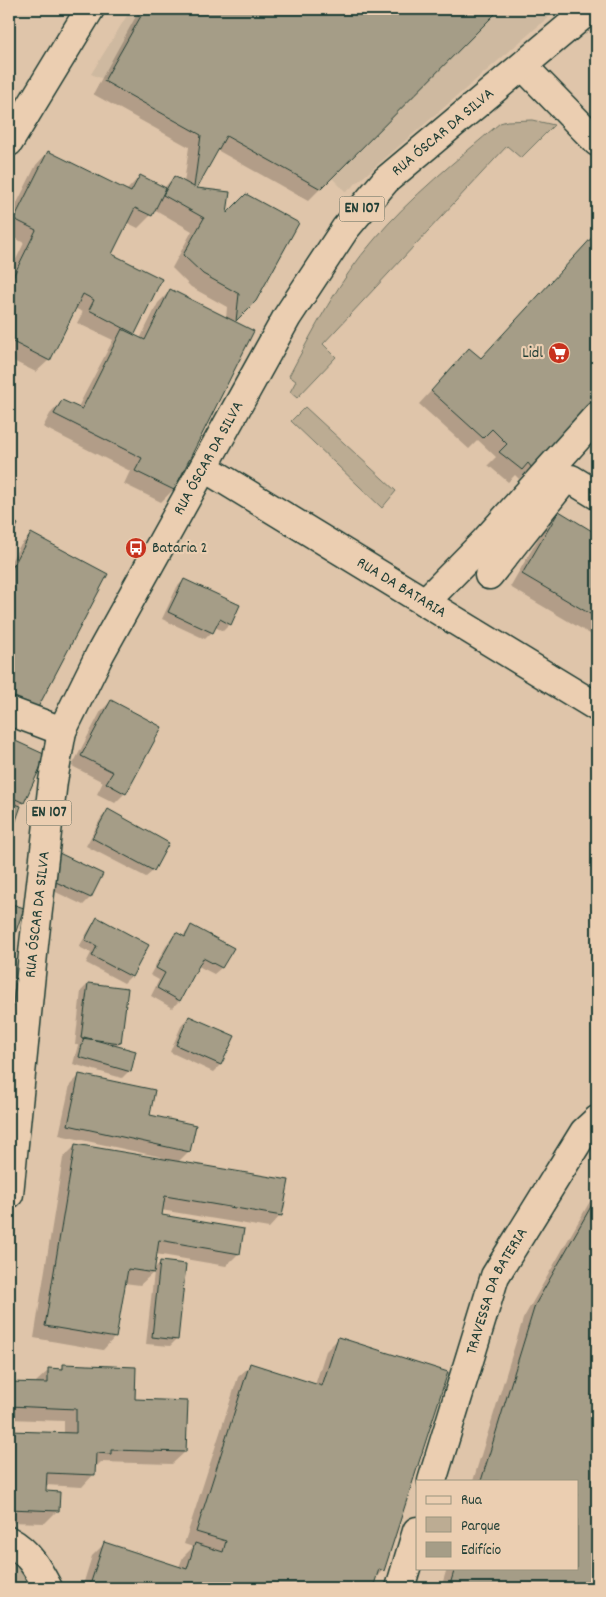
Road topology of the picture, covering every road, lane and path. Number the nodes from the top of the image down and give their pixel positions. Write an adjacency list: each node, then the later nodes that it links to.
1 (90, 9): 4 (main road)
2 (590, 9): 3 (main road, RUA ÓSCAR DA SILVA / EN 107)
3 (523, 66): 5 (main road); 7 (main road, RUA ÓSCAR DA SILVA / EN 107)
4 (9, 142)
5 (597, 142)
6 (597, 416): 10 (main road)
7 (204, 468): 10 (main road, RUA DA BATARIA); 13 (main road, RUA ÓSCAR DA SILVA / EN 107)
8 (597, 495): 9 (main road)
9 (489, 575)
10 (425, 602): 11 (main road, RUA DA BATARIA)
11 (597, 707)
12 (9, 711): 13 (main road)
13 (62, 731): 15 (main road, RUA ÓSCAR DA SILVA / EN 107)
14 (597, 1120): 16 (main road, TRAVESSA DA BATERIA)
15 (9, 1194)
16 (432, 1480)
17 (416, 1533): 20 (main road)
18 (9, 1541): 19 (main road)
19 (48, 1588)
20 (400, 1588)

